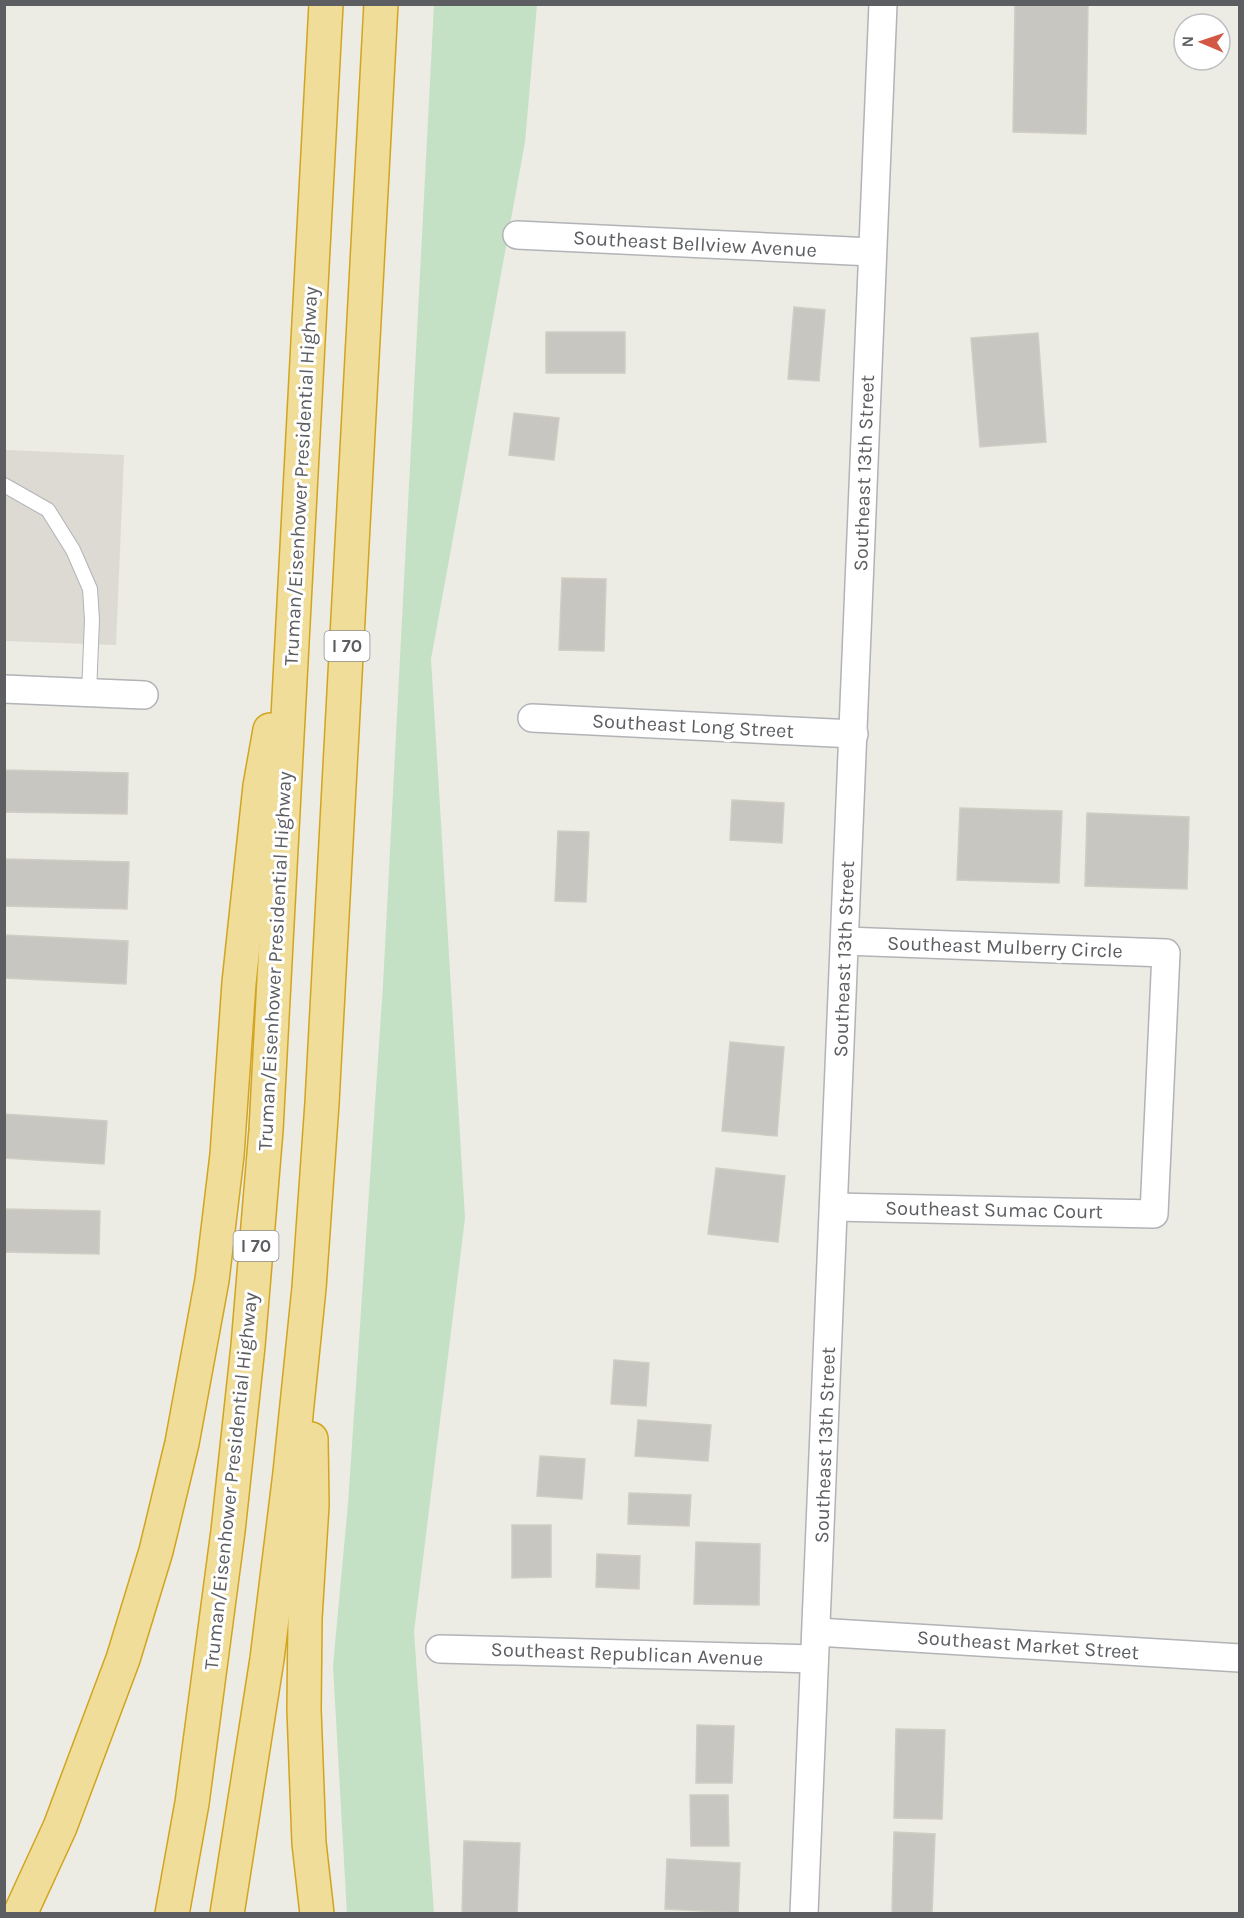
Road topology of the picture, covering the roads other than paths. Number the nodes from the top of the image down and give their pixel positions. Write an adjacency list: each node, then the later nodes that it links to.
1 (326, 4): 7 (highway, Truman/Eisenhower Presidential Highway / I 70)
2 (381, 4): 16 (highway, I 70)
3 (883, 4): 5 (street, Southeast 13th Street)
4 (517, 236): 5 (street, Southeast Bellview Avenue)
5 (872, 252): 12 (street, Southeast 13th Street)
6 (4, 484): 9 (lane)
7 (296, 574): 21 (highway); 22 (highway, Truman/Eisenhower Presidential Highway / I 70)
8 (4, 689): 9 (street)
9 (89, 693): 10 (street)
10 (144, 695)
11 (532, 718): 12 (street, Southeast Long Street)
12 (854, 734): 13 (street, Southeast 13th Street)
13 (845, 941): 14 (street, Southeast 13th Street); 15 (street, Southeast Mulberry Circle)
14 (834, 1207): 15 (street, Southeast Sumac Court); 17 (street, Southeast 13th Street)
15 (1154, 1214)
16 (309, 1288): 23 (highway, I 70); 24 (highway)
17 (817, 1632): 19 (street, Southeast Market Street); 20 (street, Southeast 13th Street)
18 (440, 1649): 20 (street, Southeast Republican Avenue)
19 (1239, 1658)
20 (814, 1659): 25 (street, Southeast 13th Street)
21 (20, 1914)
22 (172, 1914)
23 (227, 1914)
24 (317, 1914)
25 (804, 1914)

